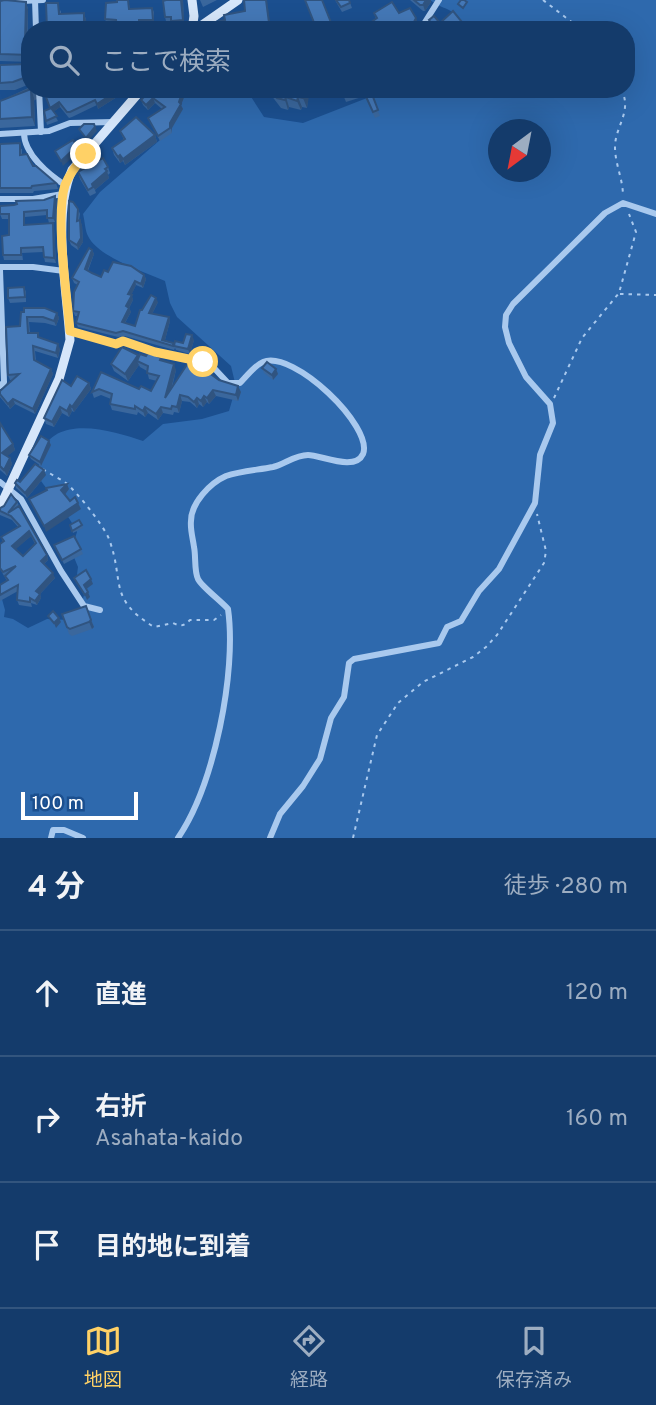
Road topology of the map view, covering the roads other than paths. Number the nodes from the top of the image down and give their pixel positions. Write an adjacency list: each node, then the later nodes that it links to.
1 (35, 0): 2 (street); 6 (street); 7 (street)
2 (43, 0)
3 (192, 0): 8 (street)
4 (238, 0): 9 (street)
5 (439, 0): 10 (street)
6 (0, 2)
7 (36, 21)
8 (194, 21)
9 (206, 21)
10 (426, 21)
11 (39, 98): 14 (street)
12 (134, 98): 13 (street)
13 (113, 122): 14 (street); 17 (street)
14 (41, 132): 15 (street)
15 (24, 133): 16 (street); 17 (street)
16 (0, 134)
17 (64, 190): 18 (street); 21 (street)
18 (0, 199)
19 (656, 214): 32 (street)
20 (0, 269): 21 (street); 22 (street)
21 (65, 271): 23 (street)
22 (1, 326): 24 (street)
23 (70, 331): 26 (street); 31 (street)
24 (0, 386)
25 (0, 482): 26 (street)
26 (10, 489): 27 (street); 28 (street)
27 (0, 507)
28 (100, 610)
29 (51, 838): 30 (street)
30 (83, 838)
31 (178, 838)
32 (270, 838)

